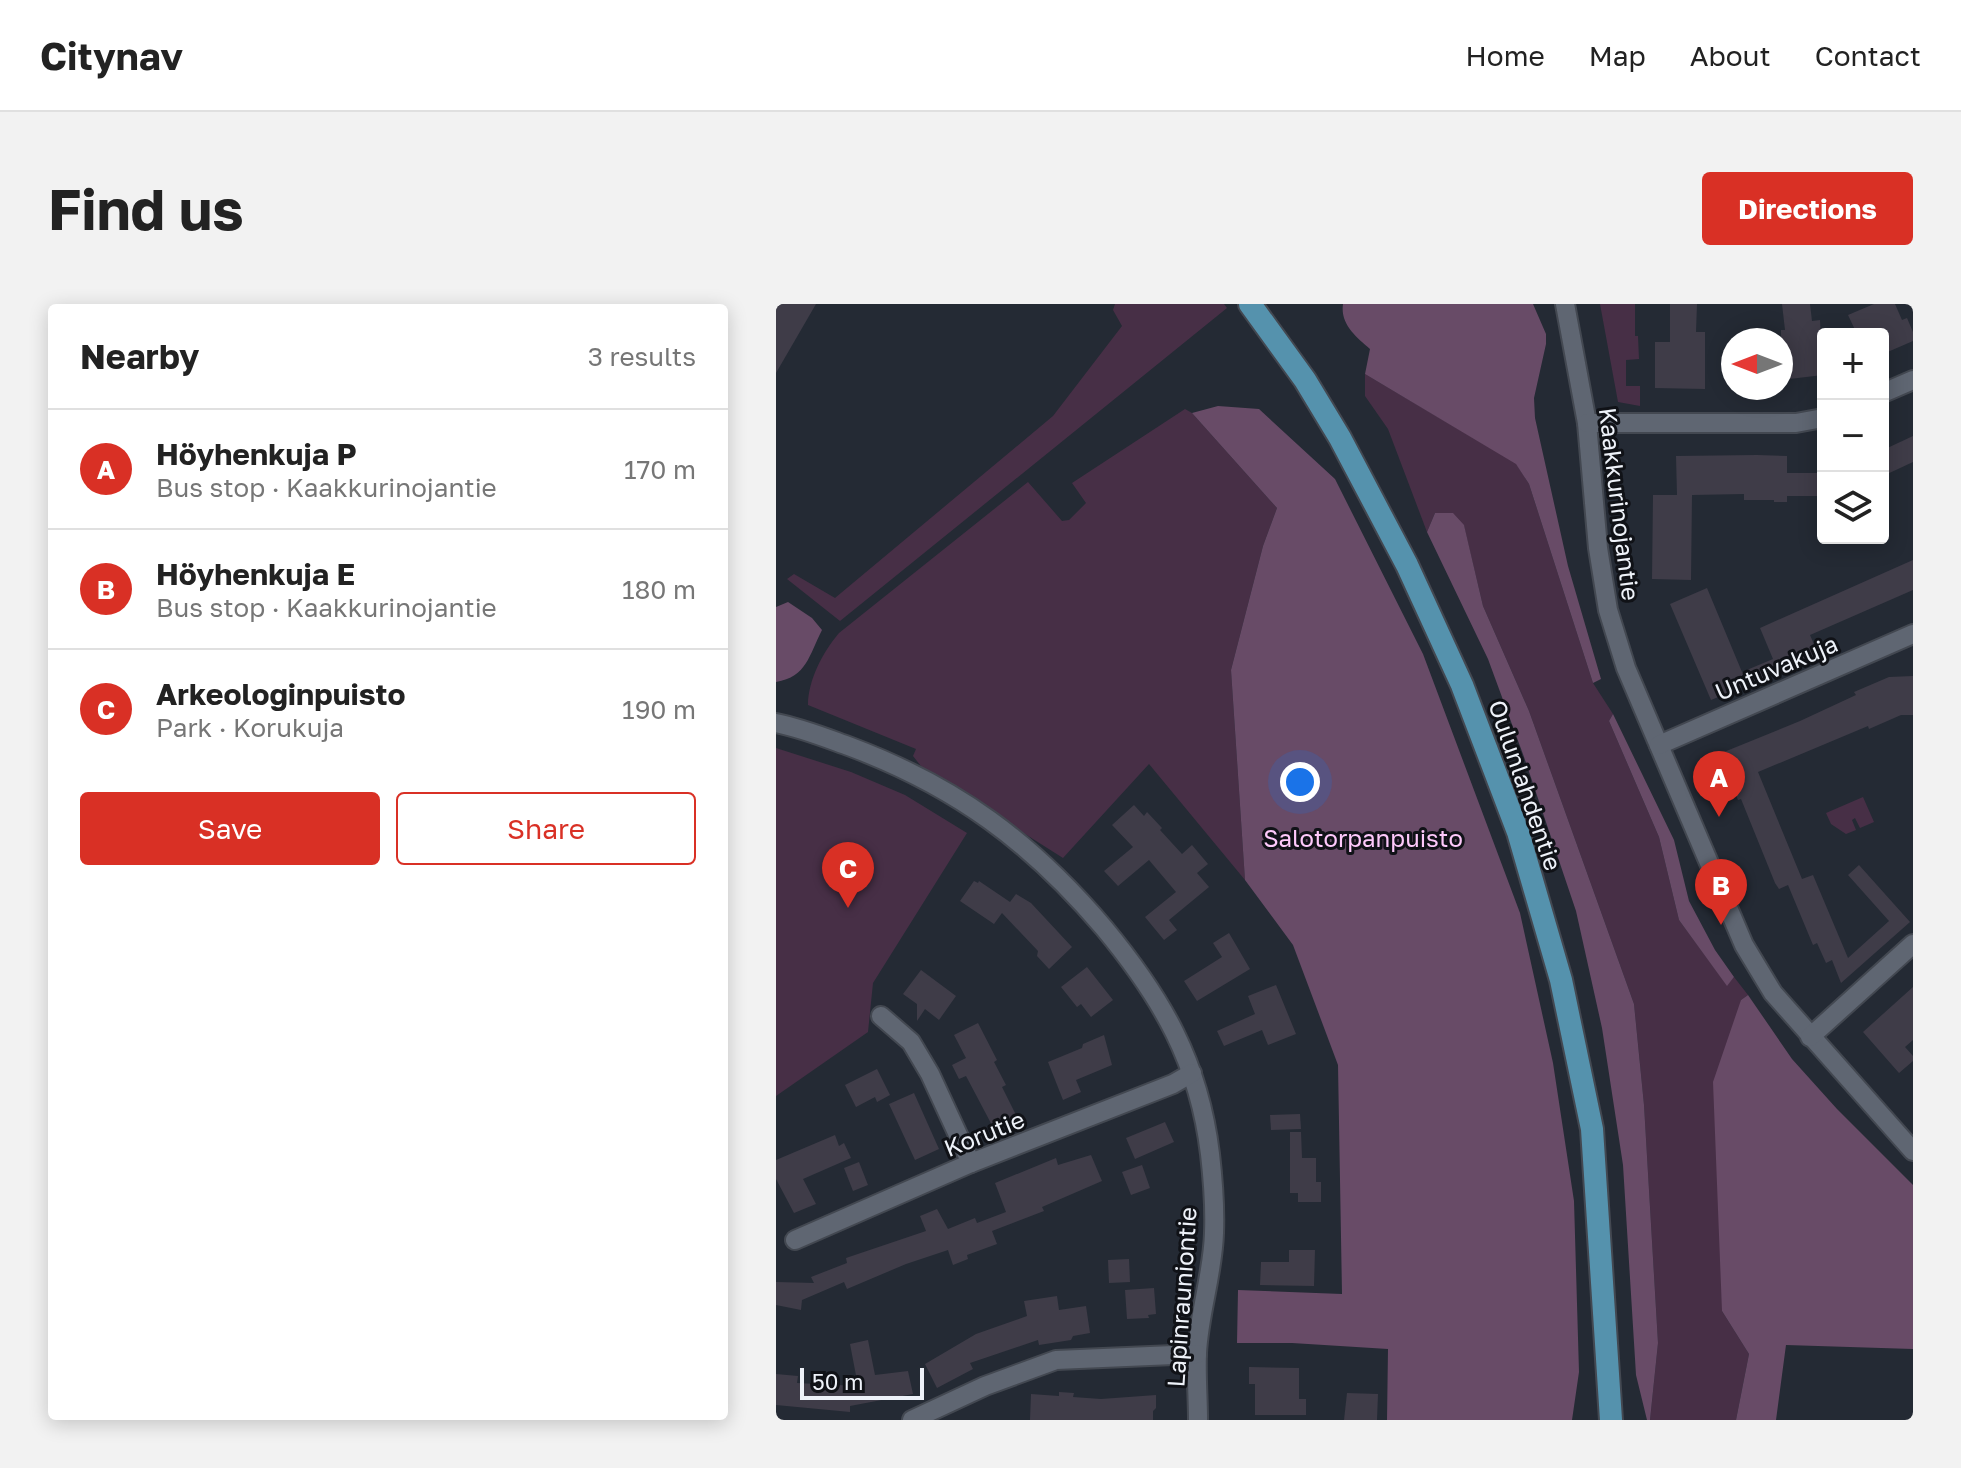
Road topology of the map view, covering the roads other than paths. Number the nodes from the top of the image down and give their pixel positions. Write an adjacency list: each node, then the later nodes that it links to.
1 (1250, 304): 17 (main road, Oulunlahdentie)
2 (1565, 304): 6 (street, Kaakkurinojantie)
3 (1913, 380): 4 (street)
4 (1889, 390)
5 (1817, 419): 6 (street)
6 (1587, 423): 9 (street, Kaakkurinojantie)
7 (1913, 634): 9 (street, Untuvakuja)
8 (776, 723): 13 (street, Lapinrauniontie)
9 (1659, 745): 12 (street, Kaakkurinojantie)
10 (1913, 944): 12 (street)
11 (881, 1016): 15 (street)
12 (1810, 1037): 14 (street, Kaakkurinojantie)
13 (1192, 1073): 15 (street, Korutie); 18 (street, Lapinrauniontie)
14 (1913, 1151)
15 (971, 1163): 16 (street, Korutie)
16 (795, 1240)
17 (1606, 1333): 21 (main road, Oulunlahdentie); 22 (main road, Oulunlahdentie)
18 (1197, 1354): 19 (street); 20 (street, Lapinrauniontie)
19 (912, 1420)
20 (1198, 1420)
21 (1601, 1420)
22 (1611, 1420)

